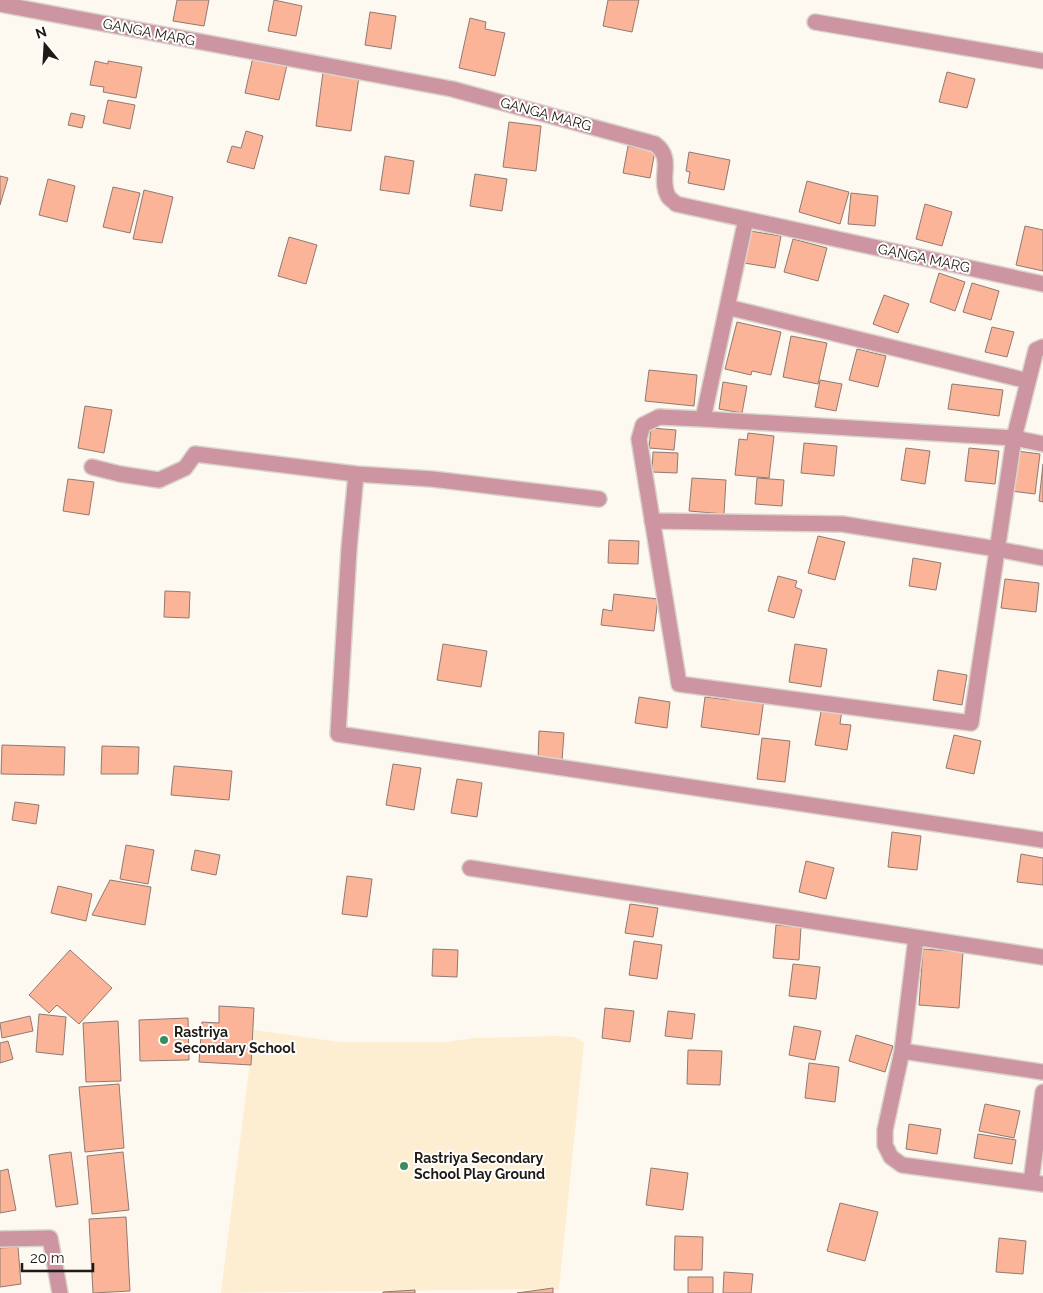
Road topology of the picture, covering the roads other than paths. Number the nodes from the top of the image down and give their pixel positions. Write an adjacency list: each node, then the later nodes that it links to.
1 (0, 4): 4 (street, GANGA MARG)
2 (815, 22): 3 (street)
3 (1043, 61)
4 (746, 219): 5 (street, GANGA MARG); 6 (street)
5 (1043, 284)
6 (727, 307): 8 (street); 9 (street)
7 (1043, 347): 8 (street)
8 (1028, 381): 10 (street)
9 (703, 419): 10 (street); 15 (street)
10 (1014, 438): 11 (street); 16 (street)
11 (1043, 444)
12 (92, 466): 13 (street)
13 (356, 474): 14 (street); 18 (street)
14 (599, 499)
15 (652, 521): 16 (street); 16 (street)
16 (997, 548): 17 (street)
17 (1043, 558)
18 (1043, 840)
19 (470, 868): 20 (street)
20 (916, 938): 21 (street); 22 (street)
21 (1043, 957)
22 (902, 1051): 23 (street); 25 (street)
23 (1043, 1072)
24 (1043, 1092): 25 (street)
25 (1037, 1183)
26 (0, 1239): 27 (street)
27 (60, 1293)

